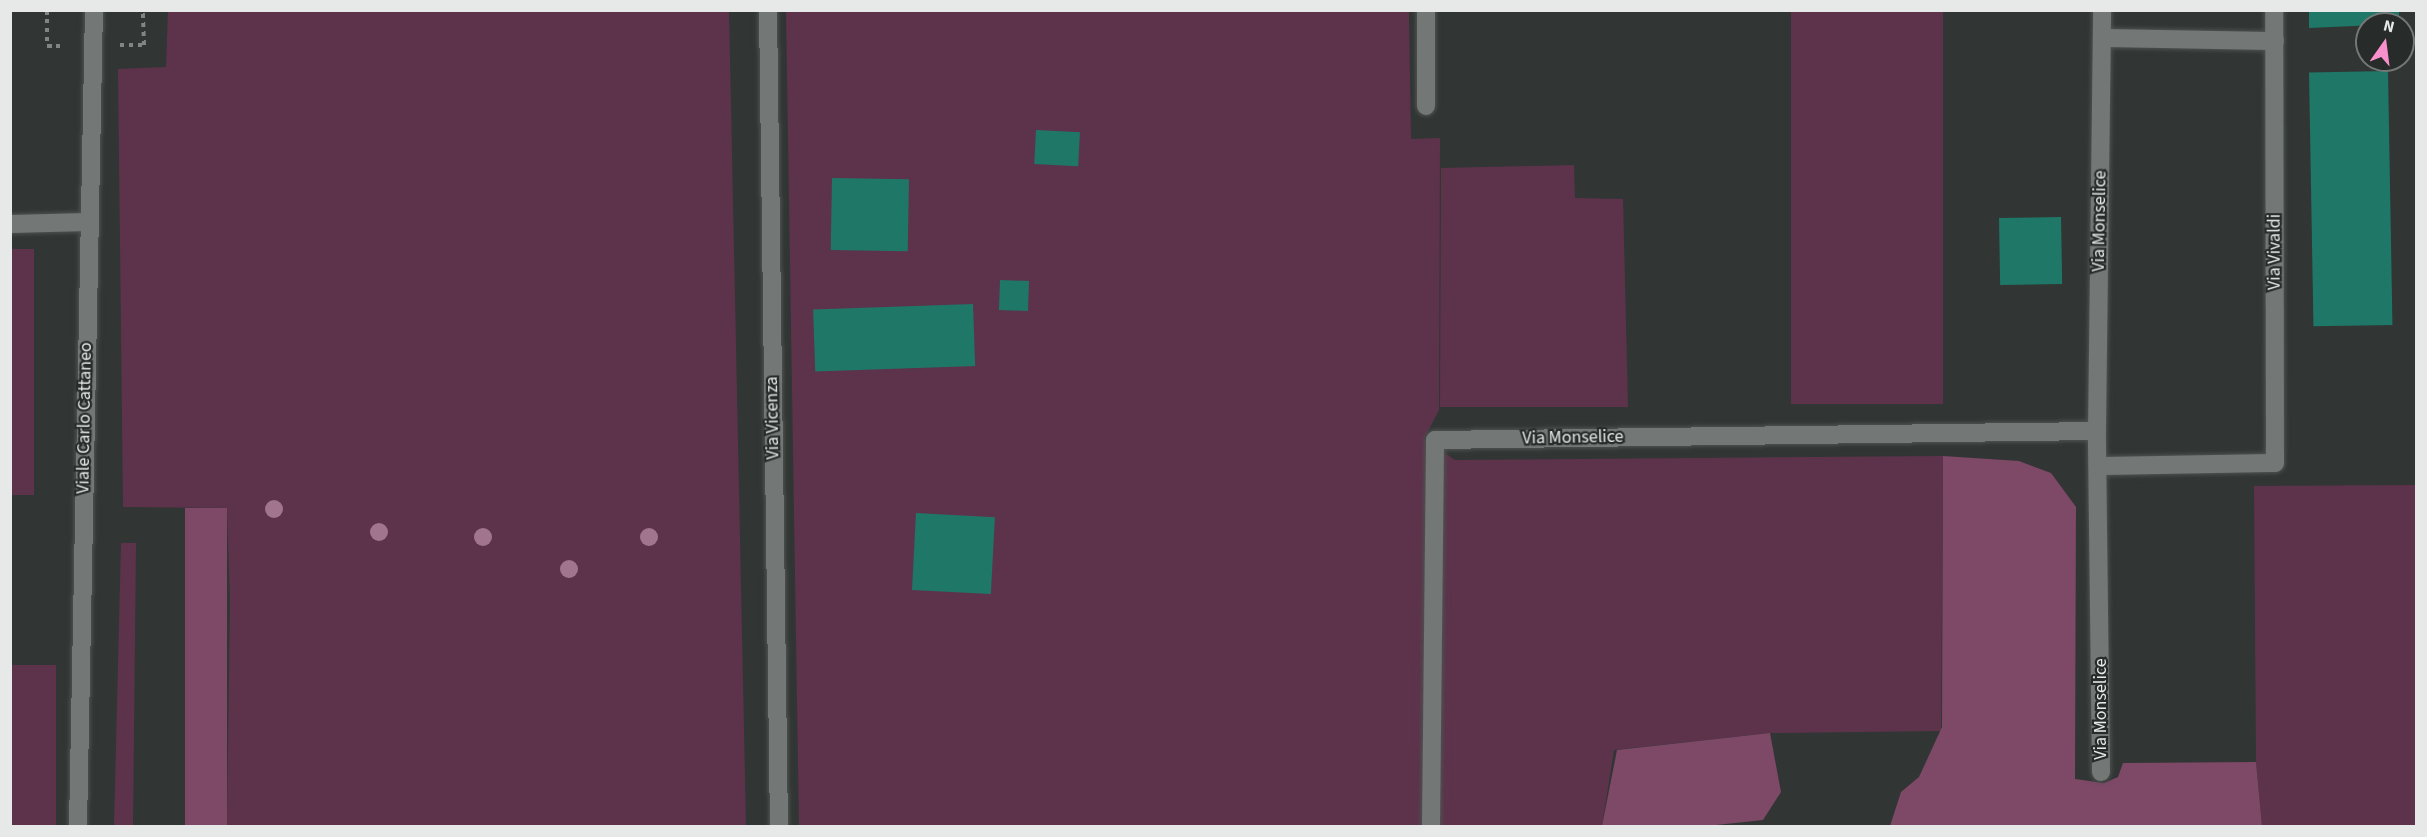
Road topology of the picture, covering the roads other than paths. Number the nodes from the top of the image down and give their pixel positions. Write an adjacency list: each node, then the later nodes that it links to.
1 (94, 10): 9 (street, Viale Carlo Cattaneo)
2 (768, 10): 15 (street, Via Vicenza)
3 (1426, 10): 8 (street)
4 (2102, 10): 6 (street, Via Monselice)
5 (2274, 10): 7 (street, Via Vivaldi)
6 (2102, 38): 7 (street); 11 (street, Via Monselice)
7 (2275, 41): 12 (street, Via Vivaldi)
8 (1426, 106)
9 (88, 222): 10 (street); 14 (street, Viale Carlo Cattaneo)
10 (10, 224)
11 (2097, 431): 12 (street, Via Monselice); 16 (street, Via Monselice)
12 (2099, 466): 13 (street, Via Monselice)
13 (2101, 772)
14 (78, 826)
15 (779, 826)
16 (1431, 826)

